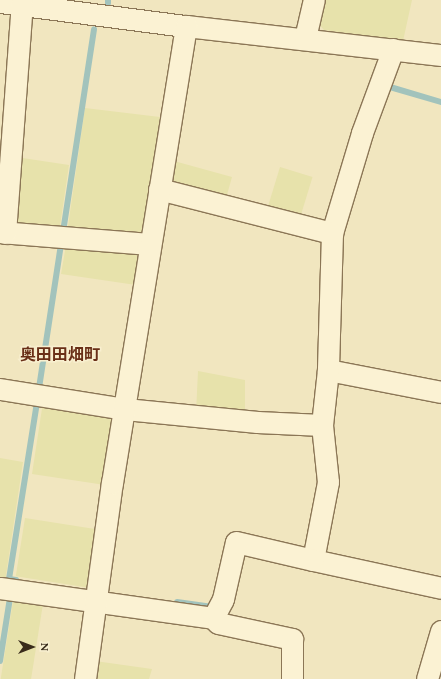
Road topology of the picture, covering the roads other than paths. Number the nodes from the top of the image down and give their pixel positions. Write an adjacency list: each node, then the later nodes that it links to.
1 (314, 0): 6 (street)
2 (0, 2): 3 (street)
3 (22, 4): 4 (street); 10 (street)
4 (116, 8): 5 (street)
5 (186, 26): 6 (street); 9 (street)
6 (305, 38): 7 (street)
7 (393, 49): 8 (street); 11 (street)
8 (441, 55)
9 (159, 189): 11 (street); 12 (street)
10 (3, 232): 12 (street)
11 (332, 233): 13 (street)
12 (150, 244): 16 (street)
13 (328, 370): 15 (street); 17 (street)
14 (0, 389): 16 (street)
15 (441, 392)
16 (125, 409): 17 (street); 21 (street)
17 (322, 425): 18 (street)
18 (313, 560): 20 (street); 22 (street)
19 (0, 588): 21 (street)
20 (441, 588)
21 (96, 602): 22 (street); 24 (street)
22 (213, 618): 25 (street)
23 (441, 631): 26 (street)
24 (85, 679)
25 (292, 679)
26 (427, 679)

